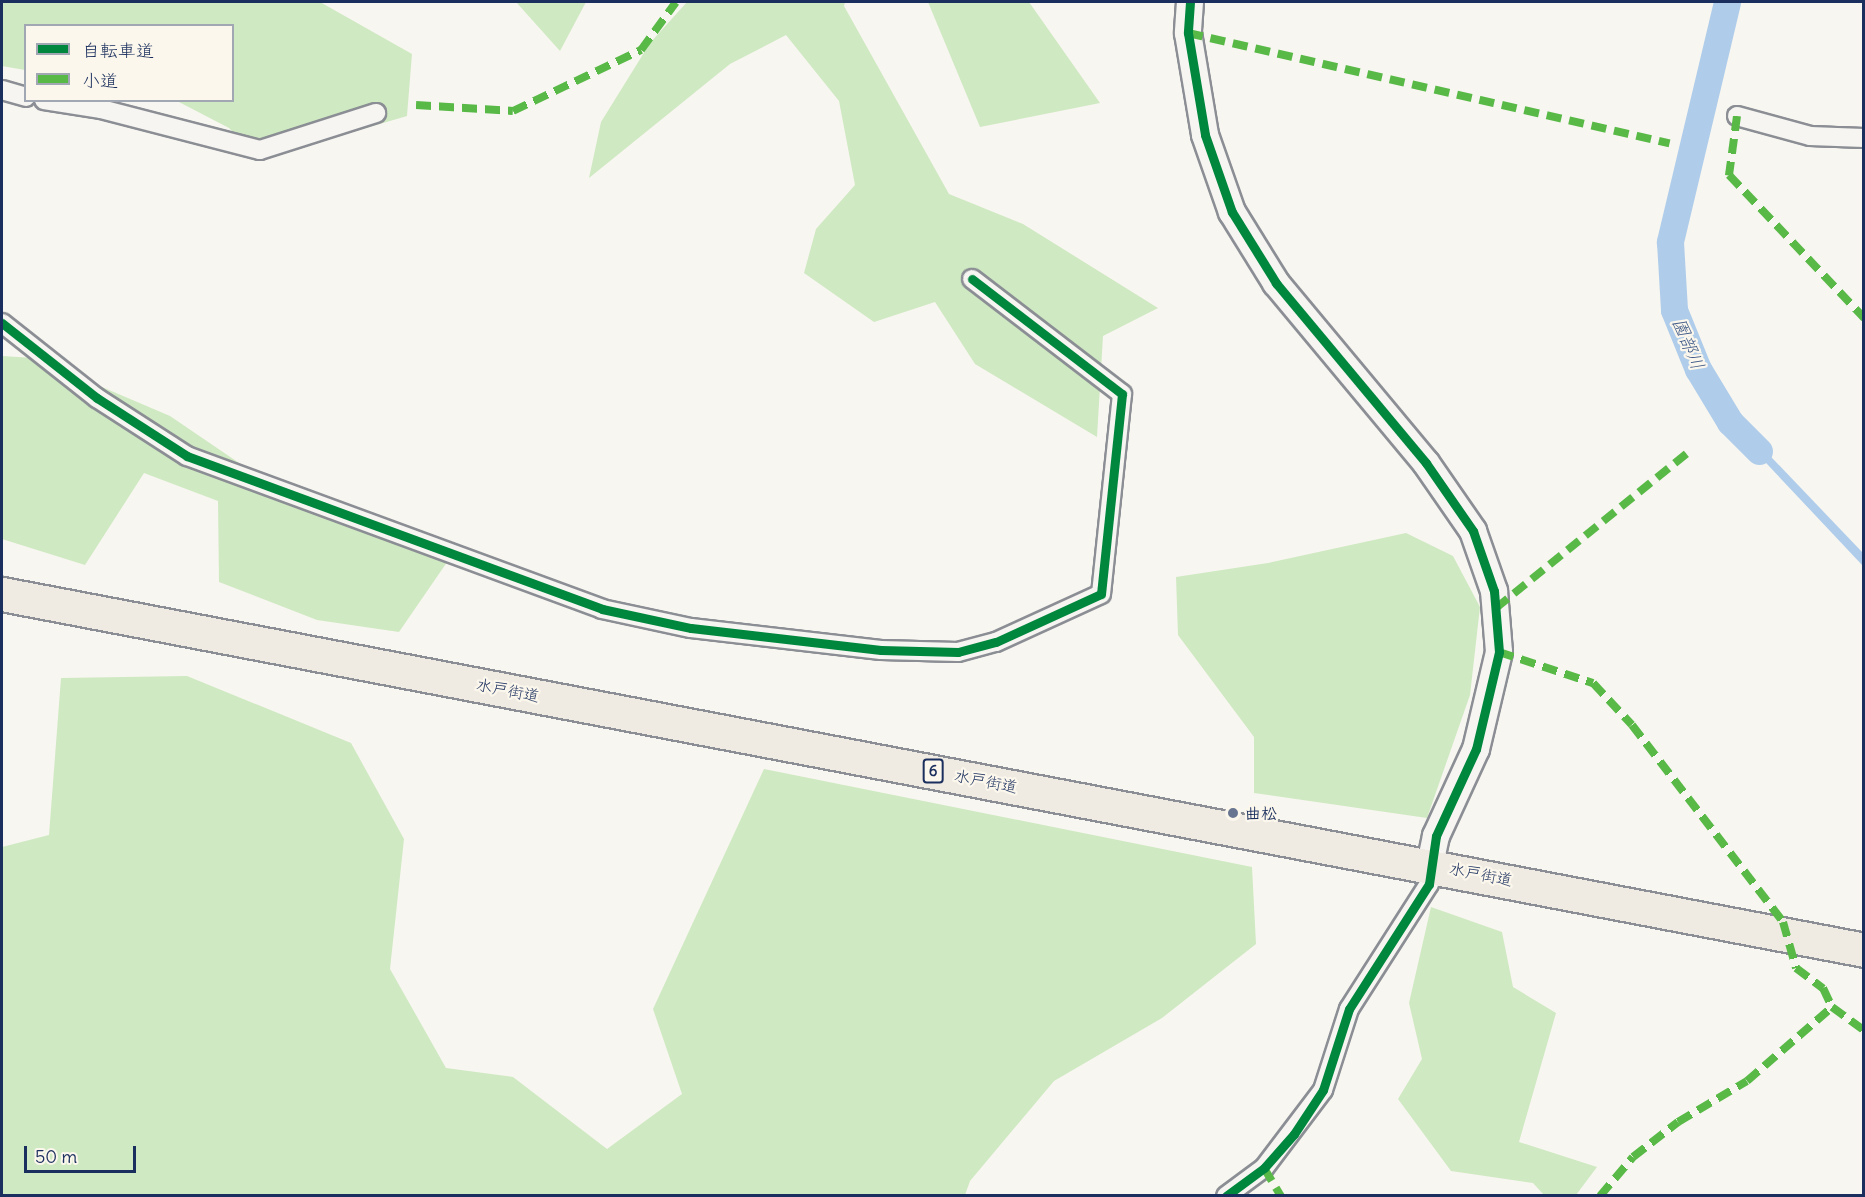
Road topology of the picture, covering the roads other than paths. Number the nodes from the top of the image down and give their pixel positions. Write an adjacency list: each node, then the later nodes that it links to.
1 (1190, 2): 11 (street)
2 (2, 90): 3 (street)
3 (24, 96)
4 (57, 102): 5 (street)
5 (376, 113)
6 (1737, 116): 7 (street)
7 (1863, 138)
8 (972, 279): 9 (street)
9 (2, 323)
10 (2, 594): 11 (highway, 水戸街道 / 6)
11 (1430, 864): 12 (highway, 水戸街道 / 6); 13 (street)
12 (1863, 950)
13 (1226, 1196)

